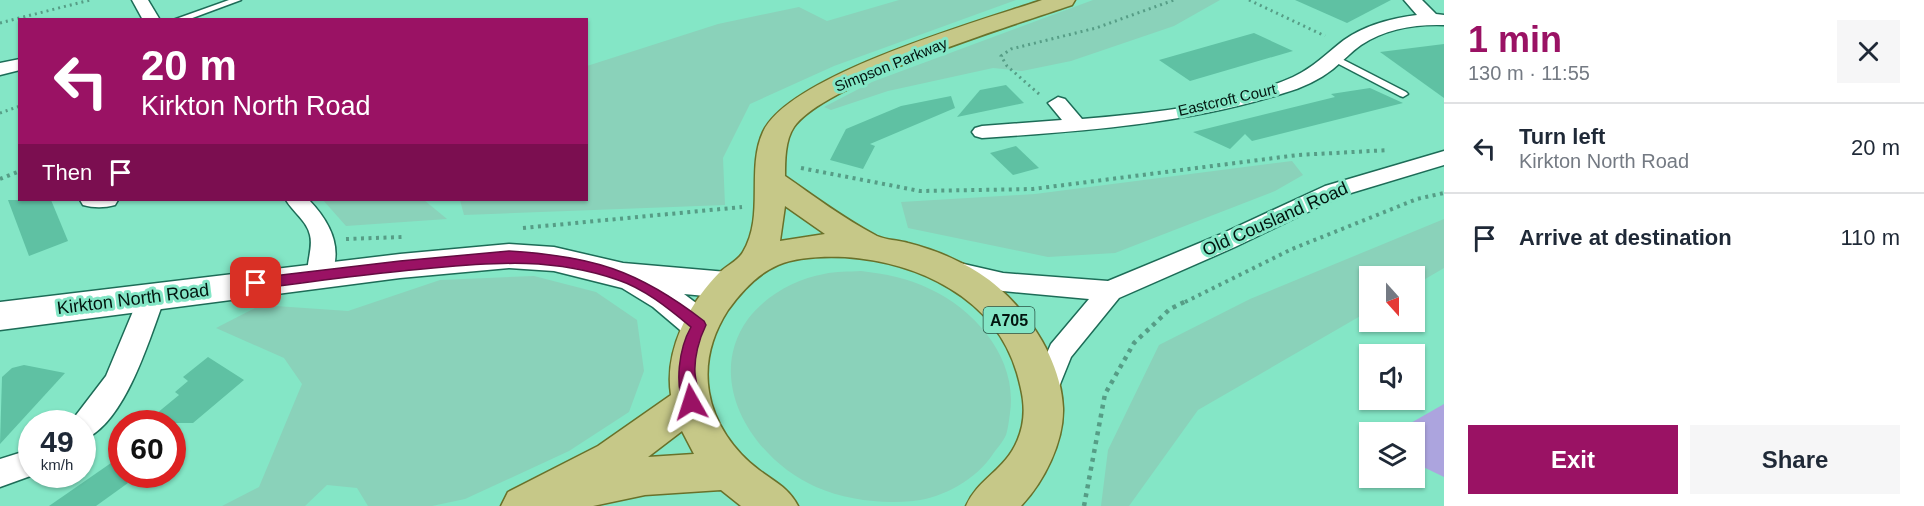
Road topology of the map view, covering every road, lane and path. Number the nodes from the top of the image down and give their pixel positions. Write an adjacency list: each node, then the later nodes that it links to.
1 (90, 0): 9 (path)
2 (140, 0): 10 (street)
3 (237, 0): 11 (lane)
4 (1064, 0): 27 (main road, Simpson Parkway)
5 (1174, 0): 18 (path)
6 (1249, 0): 14 (path)
7 (1412, 0): 12 (street, Eastcroft Court)
8 (18, 18): 13 (path)
9 (20, 18)
10 (151, 18)
11 (183, 18)
12 (1437, 20): 14 (street, Eastcroft Court)
13 (0, 23)
14 (1341, 52): 17 (lane); 21 (street, Eastcroft Court)
15 (18, 64): 16 (street)
16 (0, 69)
17 (1403, 94)
18 (1058, 103): 21 (street)
19 (18, 107): 20 (path)
20 (0, 113)
21 (1077, 125): 22 (street, Eastcroft Court)
22 (982, 132)
23 (797, 158): 24 (path)
24 (1435, 160): 40 (street, Old Cousland Road)
25 (18, 172): 26 (path)
26 (0, 179)
27 (772, 181): 34 (main road, A705); 35 (main road, Simpson Parkway)
28 (1444, 193): 54 (path)
29 (298, 201): 33 (street)
30 (746, 206): 31 (path)
31 (517, 229)
32 (413, 237): 33 (path)
33 (326, 240): 37 (street)
34 (867, 245): 35 (main road, A705); 36 (main road, A705)
35 (757, 261): 39 (main road, A705)
36 (946, 269): 40 (street, Old Cousland Road); 44 (main road, A705)
37 (319, 275): 38 (main road, Kirkton North Road); 41 (main road, Kirkton North Road)
38 (623, 276): 39 (main road, Kirkton North Road); 43 (main road, Kirkton North Road)
39 (727, 285): 43 (main road, A705)
40 (1110, 291): 44 (street, Old Cousland Road)
41 (152, 297): 42 (main road, Kirkton North Road); 46 (street)
42 (0, 316)
43 (699, 325): 45 (main road, A705)
44 (1042, 396): 50 (main road, A705)
45 (691, 402): 48 (main road, A705); 51 (main road)
46 (96, 412)
47 (18, 467): 49 (street)
48 (730, 471): 51 (main road); 52 (main road, A705)
49 (0, 473)
50 (1024, 489): 53 (main road, A705)
51 (531, 502)
52 (776, 506)
53 (988, 506)
54 (1084, 506)

